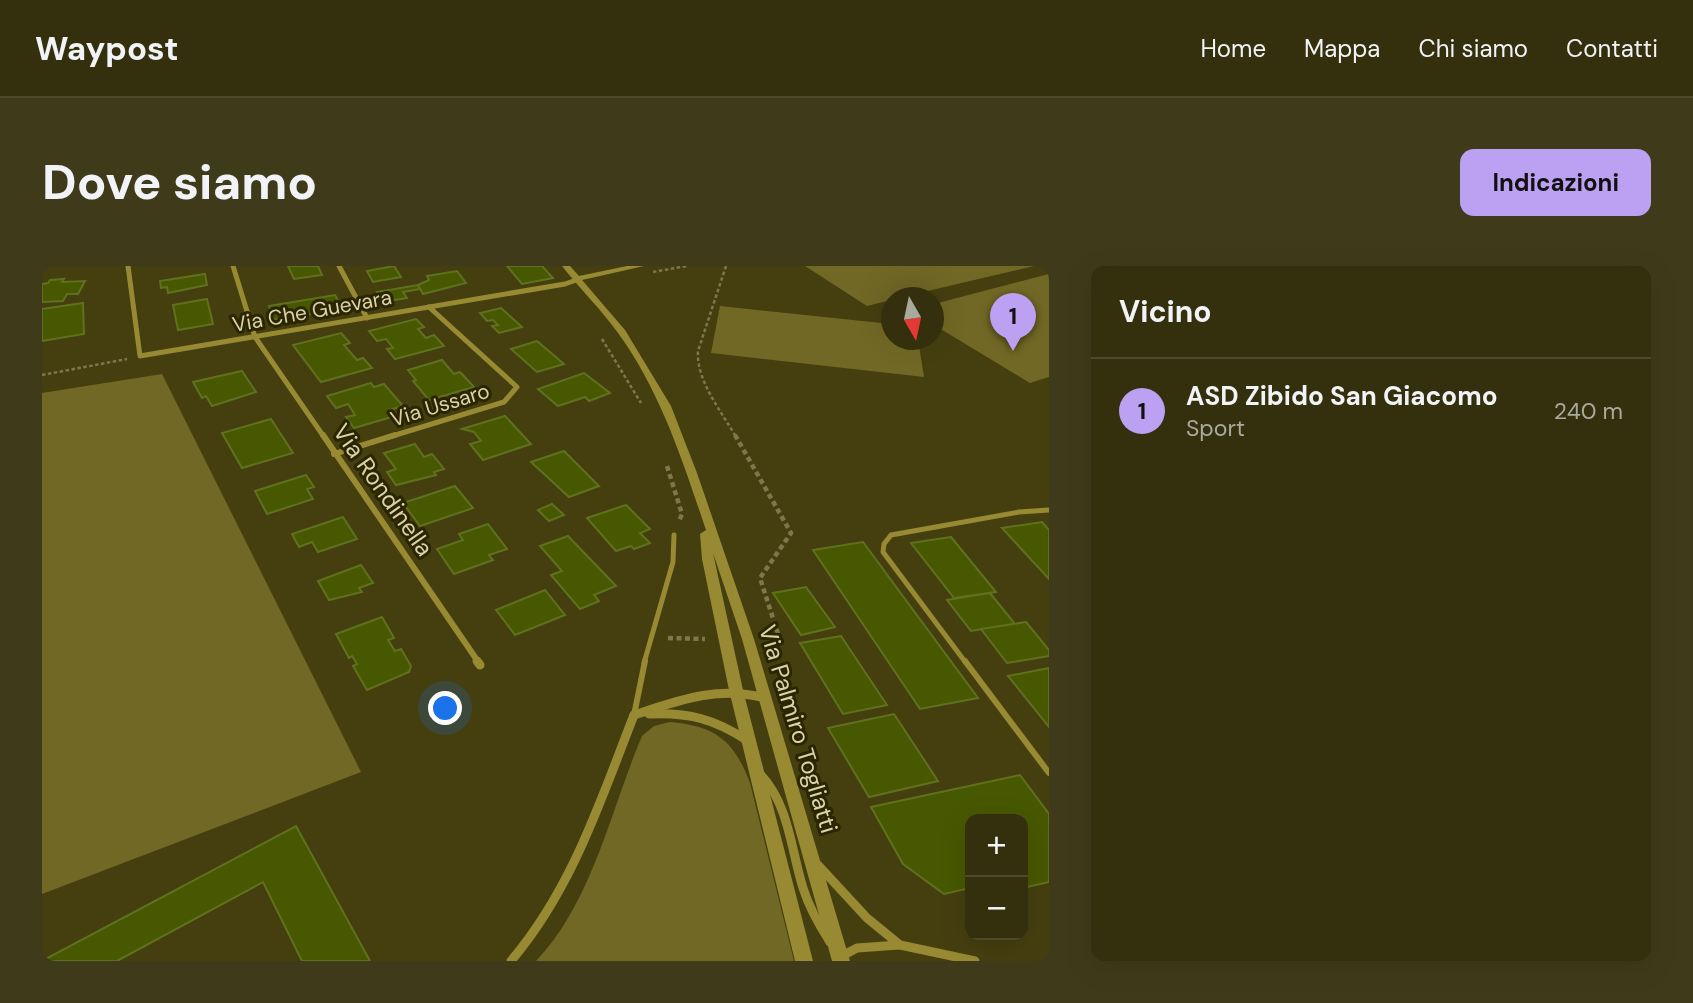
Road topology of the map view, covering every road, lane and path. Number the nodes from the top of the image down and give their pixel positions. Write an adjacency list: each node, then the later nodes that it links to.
1 (128, 266): 12 (street)
2 (233, 266): 11 (street, Via Rondinella)
3 (339, 266): 9 (street)
4 (566, 266): 7 (street, Via Palmiro Togliatti)
5 (640, 266): 7 (street)
6 (726, 266): 22 (path)
7 (579, 279): 8 (street, Via Che Guevara); 18 (street, Via Palmiro Togliatti)
8 (429, 307): 9 (street, Via Che Guevara); 15 (street, Via Ussaro)
9 (367, 318): 11 (street, Via Che Guevara)
10 (596, 328): 14 (path)
11 (254, 337): 12 (street, Via Che Guevara); 15 (street, Via Rondinella)
12 (140, 356): 13 (path)
13 (42, 375)
14 (642, 405)
15 (334, 454): 23 (street, Via Rondinella)
16 (666, 465): 19 (path)
17 (1049, 510): 29 (lane)
18 (704, 513): 21 (street, Via Palmiro Togliatti); 22 (street, Via Palmiro Togliatti)
19 (674, 535): 20 (lane)
20 (651, 638): 21 (path); 26 (lane)
21 (725, 639): 24 (street, Via Palmiro Togliatti)
22 (748, 639): 25 (street, Via Palmiro Togliatti)
23 (480, 665)
24 (736, 690): 25 (street); 26 (street); 27 (street, Via Palmiro Togliatti)
25 (765, 698): 30 (street, Via Palmiro Togliatti)
26 (634, 715): 27 (street); 33 (street)
27 (749, 742): 28 (street, Via Palmiro Togliatti)
28 (755, 769): 32 (street); 34 (street, Via Palmiro Togliatti)
29 (1049, 773)
30 (812, 858): 31 (street); 32 (street, Via Palmiro Togliatti)
31 (900, 945): 32 (street); 35 (street)
32 (841, 960)
33 (511, 961)
34 (804, 961)
35 (975, 961)

